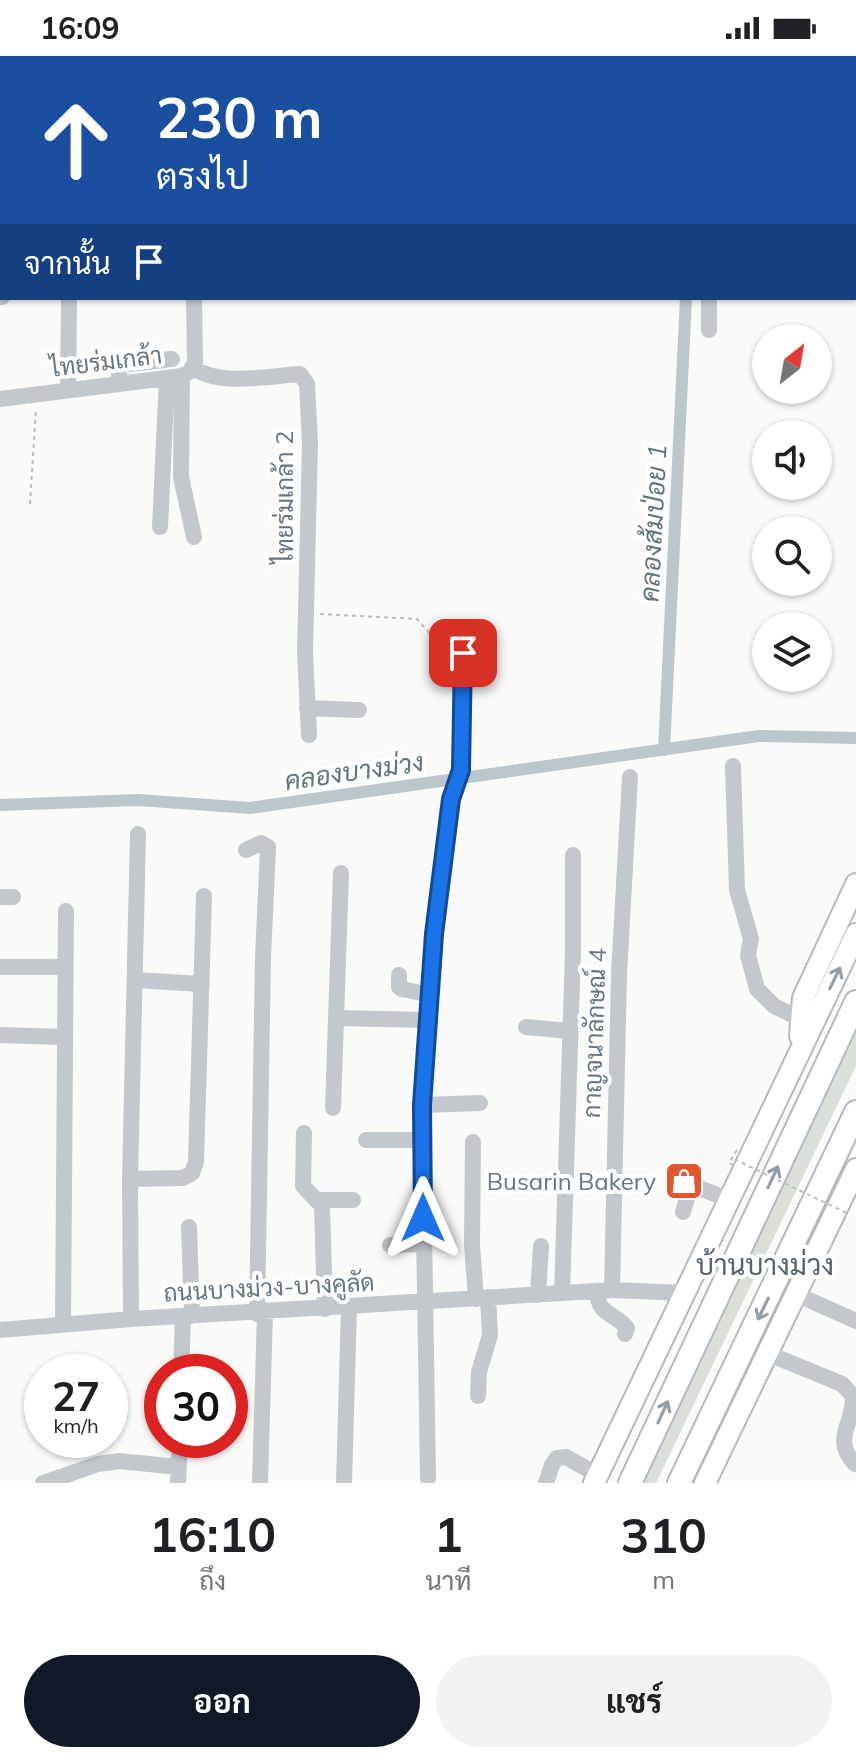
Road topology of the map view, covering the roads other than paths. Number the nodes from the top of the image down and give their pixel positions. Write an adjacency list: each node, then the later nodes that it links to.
1 (194, 300): 6 (street, ไทยร่มเกล้า)
2 (709, 300): 4 (street)
3 (69, 301): 8 (street)
4 (709, 330)
5 (172, 359): 7 (street)
6 (181, 374): 7 (street, ไทยร่มเกล้า); 10 (street); 11 (street); 13 (street, ไทยร่มเกล้า 2)
7 (119, 384): 8 (street, ไทยร่มเกล้า)
8 (68, 390): 9 (street, ไทยร่มเกล้า)
9 (0, 399)
10 (160, 527)
11 (194, 537)
12 (463, 653): 31 (street)
13 (307, 708): 14 (street); 15 (street, ไทยร่มเกล้า 2)
14 (359, 710)
15 (309, 735)
16 (733, 766): 35 (street)
17 (630, 777): 59 (street, กาญจนาลักษณ์ 4)
18 (138, 834): 29 (street)
19 (246, 850): 68 (street)
20 (573, 855): 37 (street)
21 (341, 873): 33 (street)
22 (856, 884): 35 (main road)
23 (204, 896): 30 (street)
24 (66, 911): 27 (street)
25 (856, 934): 40 (main road, one-way to 25)
26 (0, 967): 27 (street)
27 (63, 967): 39 (street)
28 (399, 975): 31 (street)
29 (135, 980): 30 (street); 50 (street)
30 (202, 984): 50 (street)
31 (430, 995): 34 (street)
32 (856, 1002): 86 (highway, one-way to 32)
33 (336, 1018): 34 (street); 43 (street)
34 (428, 1020): 42 (street)
35 (803, 1020): 40 (main road)
36 (526, 1027): 37 (street)
37 (569, 1031): 60 (street)
38 (0, 1035): 39 (street)
39 (64, 1037): 72 (street)
40 (797, 1056): 51 (main road)
41 (480, 1103): 42 (street)
42 (422, 1105): 47 (street)
43 (333, 1108)
44 (856, 1112): 87 (highway, one-way to 87)
45 (304, 1133): 52 (street)
46 (366, 1140): 47 (street)
47 (423, 1140): 56 (street)
48 (473, 1142): 64 (street)
49 (856, 1169): 63 (main road)
50 (130, 1179): 70 (street)
51 (728, 1199): 54 (street); 61 (main road)
52 (317, 1200): 53 (street); 67 (street)
53 (353, 1200)
54 (683, 1212)
55 (189, 1227): 69 (street)
56 (423, 1244): 57 (street); 65 (street)
57 (390, 1245)
58 (541, 1246): 62 (street)
59 (604, 1291): 60 (street, ถนนบางม่วง-บางคูลัด); 61 (street, ถนนบางม่วง-บางคูลัด); 74 (street)
60 (562, 1293): 62 (street, ถนนบางม่วง-บางคูลัด)
61 (685, 1293): 81 (main road)
62 (538, 1295): 64 (street, ถนนบางม่วง-บางคูลัด)
63 (798, 1295): 71 (street); 76 (main road)
64 (482, 1298): 65 (street, ถนนบางม่วง-บางคูลัด); 77 (street)
65 (424, 1302): 66 (street, ถนนบางม่วง-บางคูลัด); 80 (street)
66 (349, 1307): 67 (street, ถนนบางม่วง-บางคูลัด); 84 (street)
67 (325, 1309): 68 (street, ถนนบางม่วง-บางคูลัด)
68 (261, 1313): 69 (street, ถนนบางม่วง-บางคูลัด); 83 (street)
69 (187, 1317): 70 (street, ถนนบางม่วง-บางคูลัด); 75 (street)
70 (131, 1319): 72 (street, ถนนบางม่วง-บางคูลัด)
71 (856, 1321)
72 (63, 1325): 73 (street, ถนนบางม่วง-บางคูลัด)
73 (0, 1330)
74 (625, 1334)
75 (183, 1354)
76 (769, 1354): 78 (street); 88 (main road)
77 (478, 1396)
78 (855, 1464)
79 (179, 1475): 82 (street)
80 (428, 1478)
81 (596, 1479): 85 (street)
82 (43, 1483)
83 (260, 1483)
84 (344, 1483)
85 (546, 1483)
86 (630, 1483)
87 (679, 1483)
88 (705, 1483)

